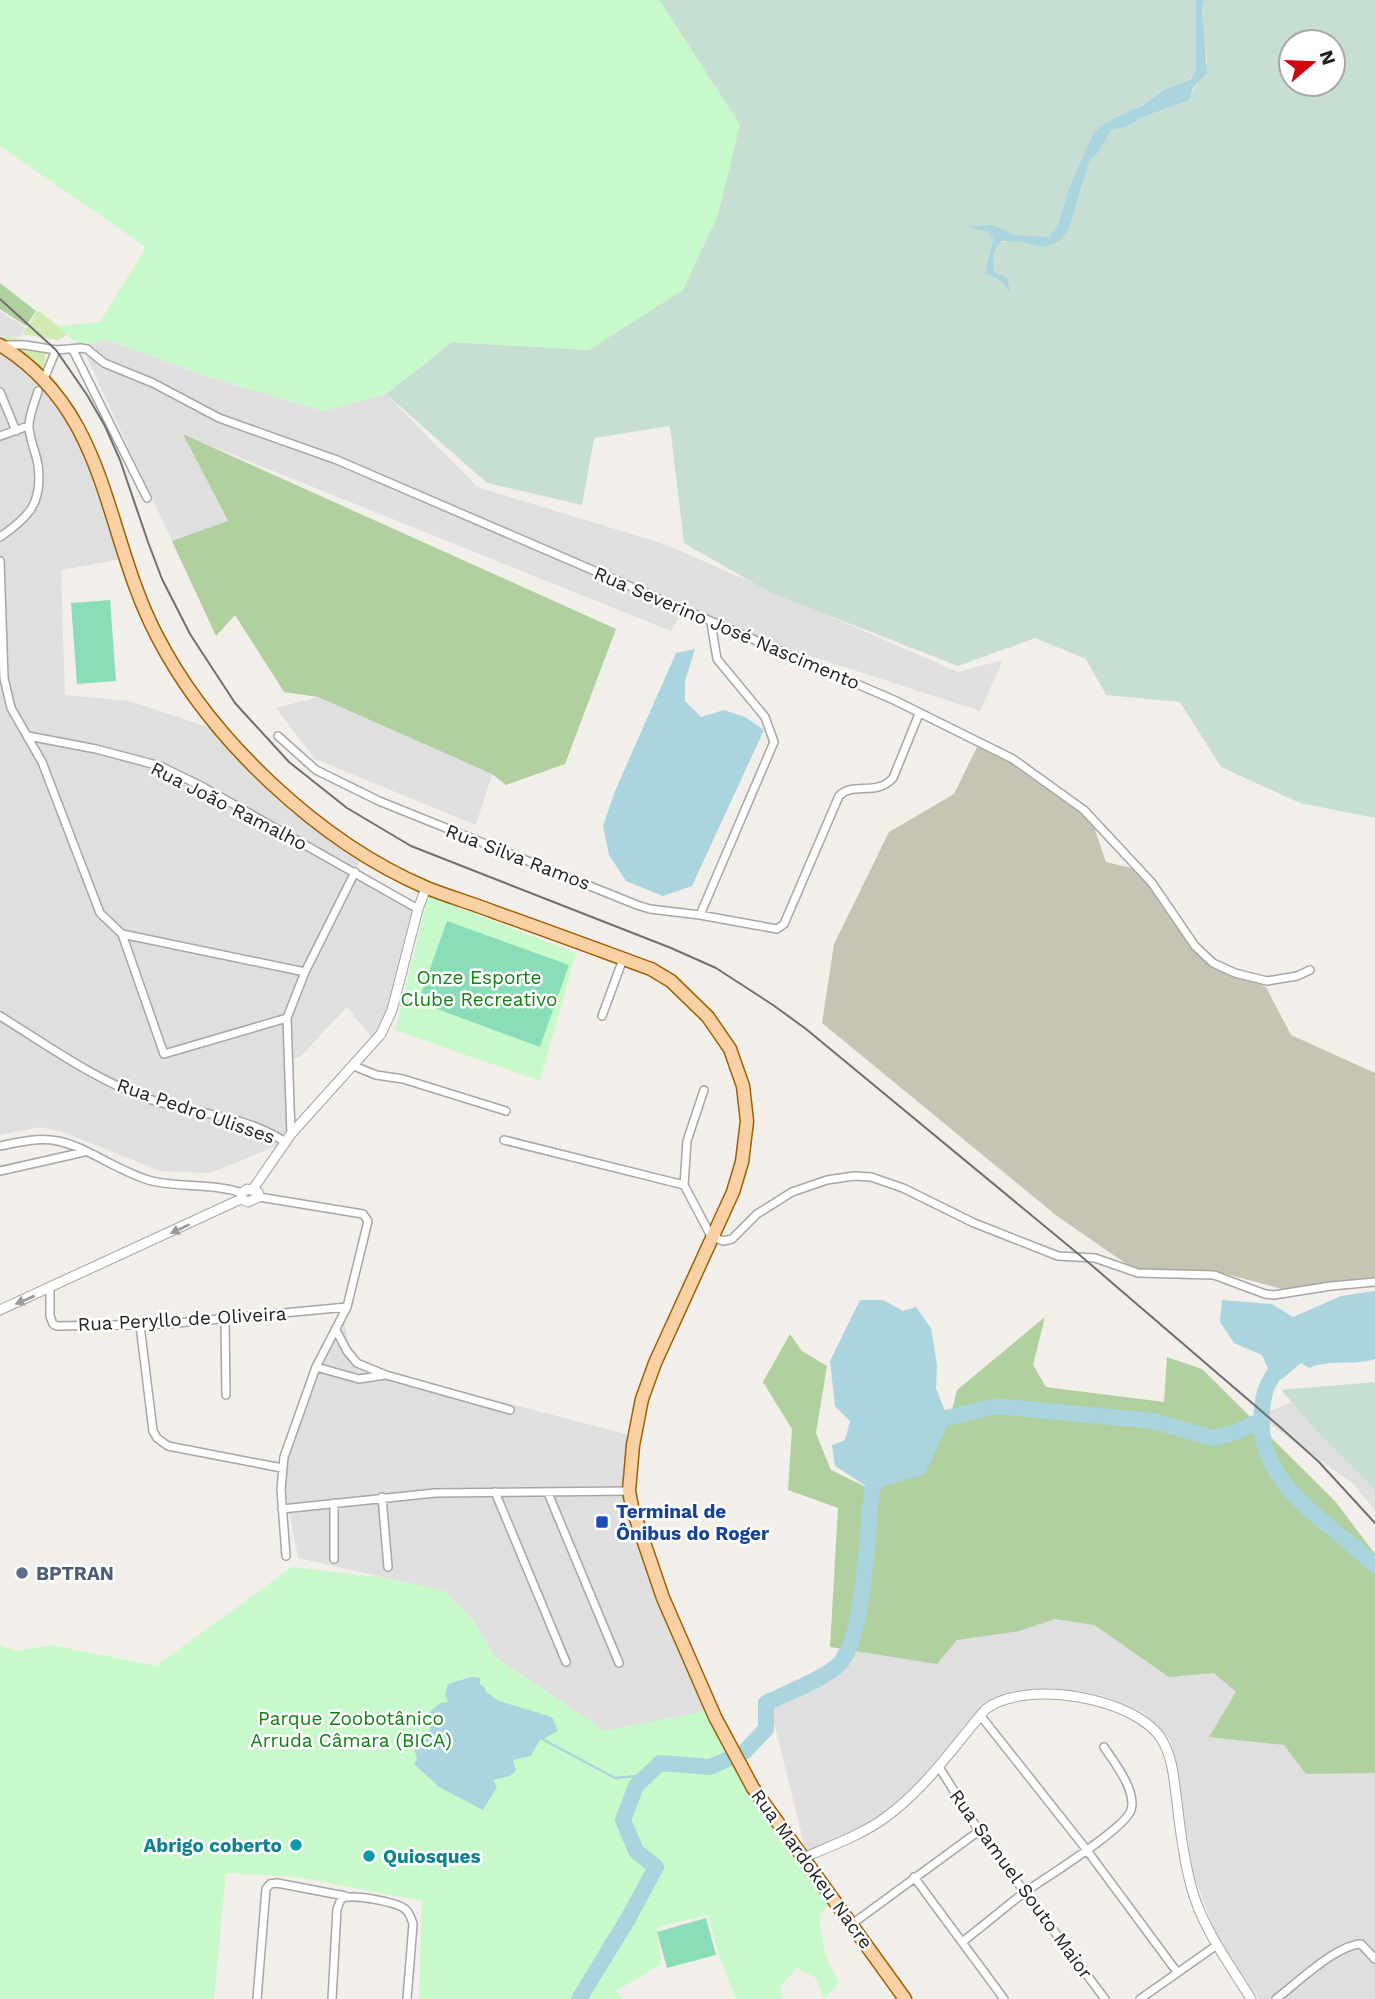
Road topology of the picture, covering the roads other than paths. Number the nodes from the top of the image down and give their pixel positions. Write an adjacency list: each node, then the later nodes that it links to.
1 (0, 345): 3 (street); 4 (main road, Rua Mardokeu Nacre)
2 (76, 349): 3 (street); 9 (street); 12 (street, Rua Severino José Nascimento)
3 (56, 350): 4 (street)
4 (41, 385): 6 (street); 17 (main road, Rua Mardokeu Nacre)
5 (0, 392): 7 (street)
6 (29, 426): 7 (street); 10 (street)
7 (16, 431): 8 (street)
8 (0, 436)
9 (147, 498)
10 (0, 537)
11 (0, 561): 14 (street)
12 (711, 623): 13 (street, Rua Severino José Nascimento); 19 (street)
13 (919, 714): 19 (street, Rua Silva Ramos); 22 (street, Rua Severino José Nascimento)
14 (28, 736): 16 (street, Rua João Ramalho); 20 (street)
15 (278, 736): 19 (street, Rua Silva Ramos)
16 (355, 872): 18 (street, Rua João Ramalho); 23 (street)
17 (426, 888): 18 (street); 21 (main road, Rua Mardokeu Nacre)
18 (418, 909): 27 (street)
19 (700, 915)
20 (122, 934): 23 (street); 26 (street)
21 (623, 959): 25 (street); 38 (main road, Rua Mardokeu Nacre)
22 (1310, 970)
23 (305, 972): 26 (street)
24 (0, 1016): 30 (street, Rua Pedro Ulisses)
25 (602, 1016)
26 (287, 1018): 30 (street)
27 (354, 1066): 29 (street); 30 (street)
28 (704, 1090): 35 (street)
29 (506, 1111)
30 (288, 1138): 36 (street)
31 (504, 1140): 35 (street)
32 (0, 1146): 33 (street)
33 (85, 1152): 34 (street); 37 (street)
34 (0, 1171)
35 (684, 1185): 38 (street)
36 (256, 1193): 37 (street); 41 (street)
37 (242, 1196): 40 (street, one-way to 40)
38 (711, 1236): 39 (street); 51 (main road, Rua Mardokeu Nacre)
39 (1375, 1282)
40 (50, 1289): 42 (street, one-way to 42); 44 (street, Rua Peryllo de Oliveira)
41 (347, 1307): 43 (street, Rua Peryllo de Oliveira); 45 (street)
42 (0, 1310)
43 (225, 1320): 44 (street, Rua Peryllo de Oliveira); 48 (street)
44 (140, 1325): 50 (street)
45 (336, 1330): 46 (street); 47 (street)
46 (316, 1367): 47 (street); 50 (street)
47 (386, 1375): 49 (street)
48 (226, 1395)
49 (510, 1410)
50 (282, 1468): 56 (street)
51 (629, 1491): 53 (street); 67 (main road, Rua Mardokeu Nacre)
52 (495, 1492): 53 (street); 54 (street); 60 (street)
53 (548, 1493): 61 (street)
54 (383, 1497): 55 (street); 59 (street)
55 (334, 1503): 56 (street); 58 (street)
56 (282, 1509): 57 (street)
57 (286, 1556)
58 (334, 1559)
59 (388, 1567)
60 (566, 1662)
61 (619, 1663)
62 (980, 1716): 64 (street); 66 (street); 73 (street)
63 (1104, 1747): 66 (street)
64 (939, 1767): 65 (street, Rua Samuel Souto Maior); 67 (street)
65 (979, 1831): 68 (street); 69 (street, Rua Samuel Souto Maior)
66 (1086, 1849): 69 (street); 75 (street)
67 (803, 1858): 71 (main road, Rua Mardokeu Nacre)
68 (914, 1877): 71 (street); 72 (street)
69 (1024, 1893): 72 (street); 81 (street, Rua Samuel Souto Maior)
70 (345, 1896): 76 (street); 77 (street); 78 (street)
71 (852, 1924): 79 (main road, Rua Mardokeu Nacre)
72 (962, 1942): 80 (street)
73 (1217, 1944): 75 (street); 83 (street)
74 (1375, 1959): 84 (street)
75 (1177, 1972): 82 (street)
76 (257, 1999)
77 (332, 1999)
78 (407, 1999)
79 (905, 1999)
80 (1004, 1999)
81 (1105, 1999)
82 (1140, 1999)
83 (1251, 1999)
84 (1276, 1999)

